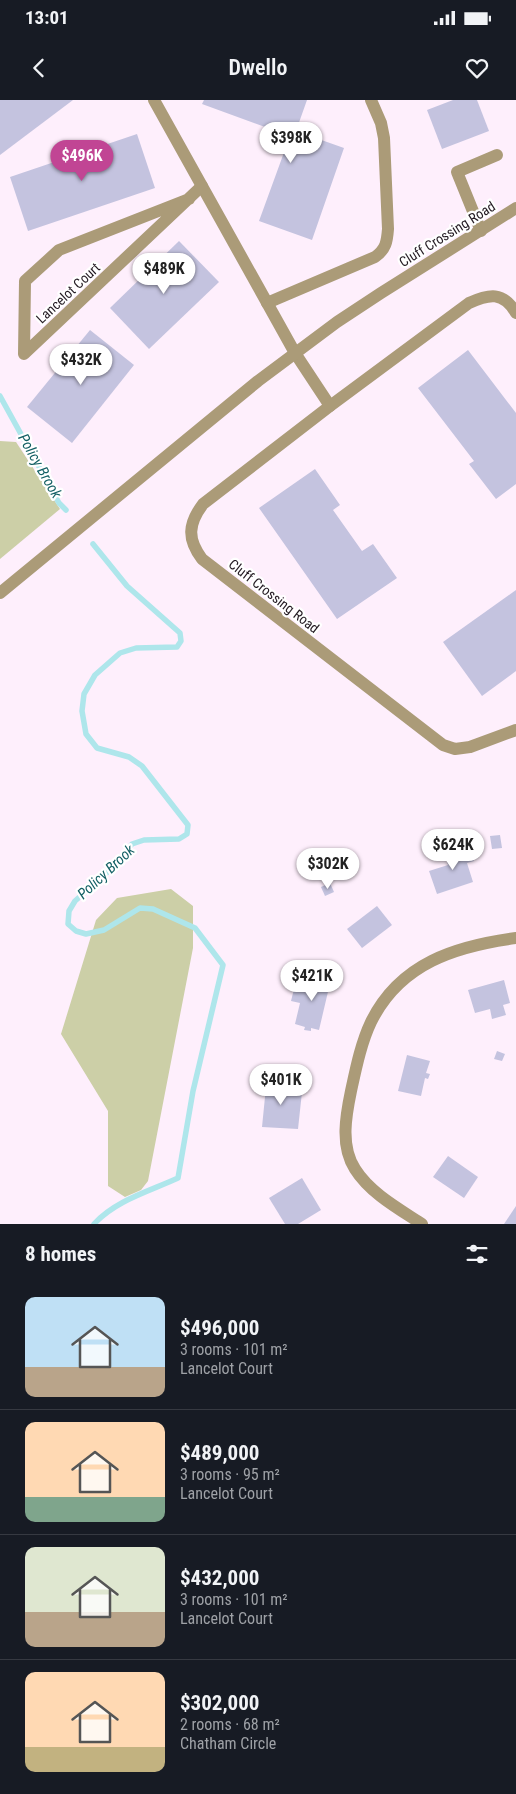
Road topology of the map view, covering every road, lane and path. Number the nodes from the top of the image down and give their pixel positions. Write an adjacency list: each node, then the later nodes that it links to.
1 (154, 100): 4 (street)
2 (371, 100): 8 (street)
3 (497, 154): 7 (street)
4 (202, 186): 5 (street, Lancelot Court); 8 (street)
5 (189, 199): 5 (street, Lancelot Court)
6 (516, 208): 7 (street, Cluff Crossing Road)
7 (481, 230): 10 (street, Cluff Crossing Road)
8 (267, 302): 10 (street)
9 (516, 313): 11 (street, Cluff Crossing Road)
10 (295, 353): 11 (street); 12 (street, Cluff Crossing Road)
11 (330, 406): 13 (street, Cluff Crossing Road)
12 (0, 593)
13 (516, 730)
14 (516, 938): 15 (street)
15 (422, 1224)

